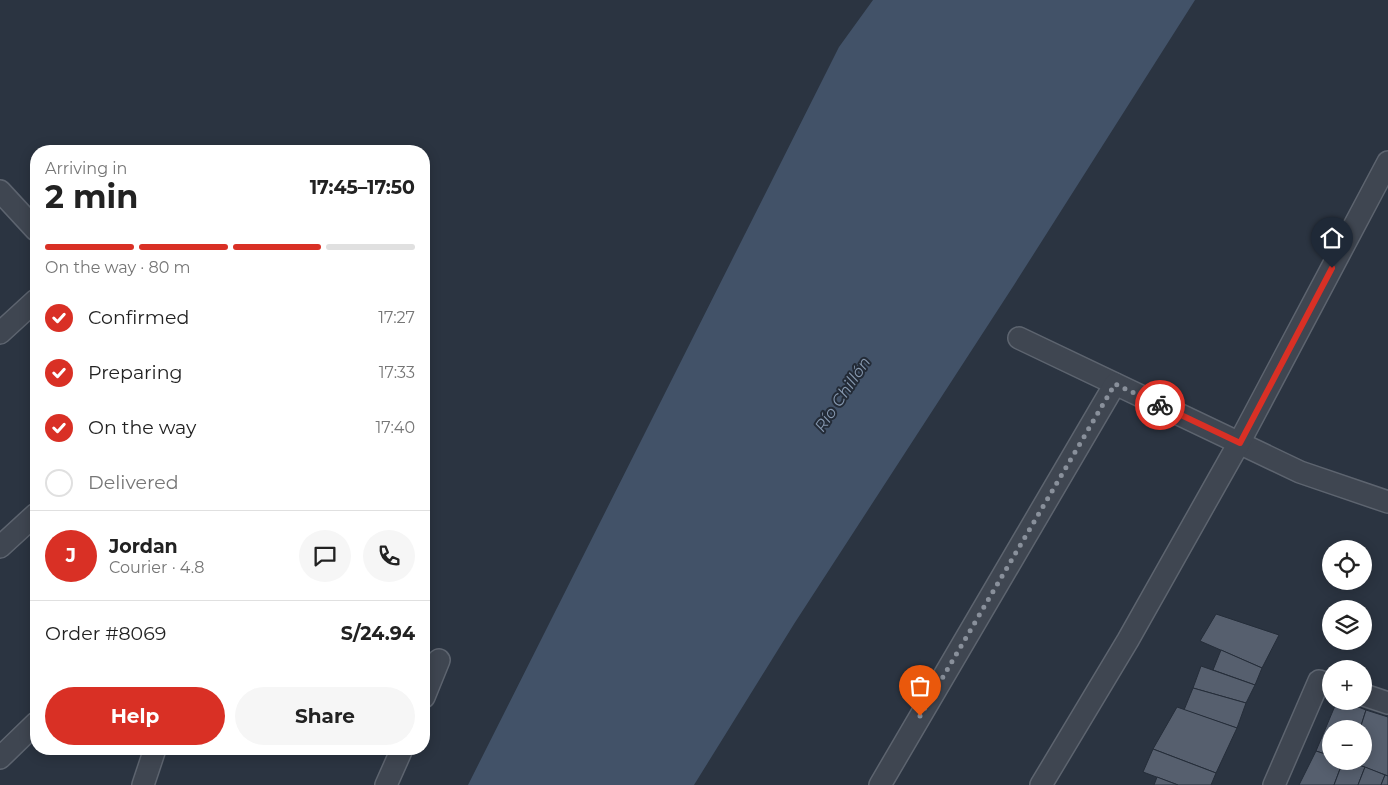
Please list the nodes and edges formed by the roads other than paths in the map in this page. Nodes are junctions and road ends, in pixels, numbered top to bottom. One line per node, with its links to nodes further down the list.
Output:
1 (1388, 162): 8 (street)
2 (0, 191): 3 (street)
3 (30, 224)
4 (30, 306): 5 (street)
5 (0, 333)
6 (1019, 338): 7 (street)
7 (1115, 384): 8 (street); 23 (street)
8 (1240, 443): 9 (street); 24 (street)
9 (1388, 502)
10 (30, 520): 11 (street)
11 (0, 547)
12 (439, 660): 13 (street)
13 (430, 682)
14 (1322, 682): 25 (street)
15 (1372, 697): 16 (street)
16 (1388, 702)
17 (30, 730): 20 (street)
18 (153, 755): 21 (street)
19 (399, 755): 22 (street)
20 (0, 758)
21 (144, 785)
22 (386, 785)
23 (880, 785)
24 (1041, 785)
25 (1274, 785)

